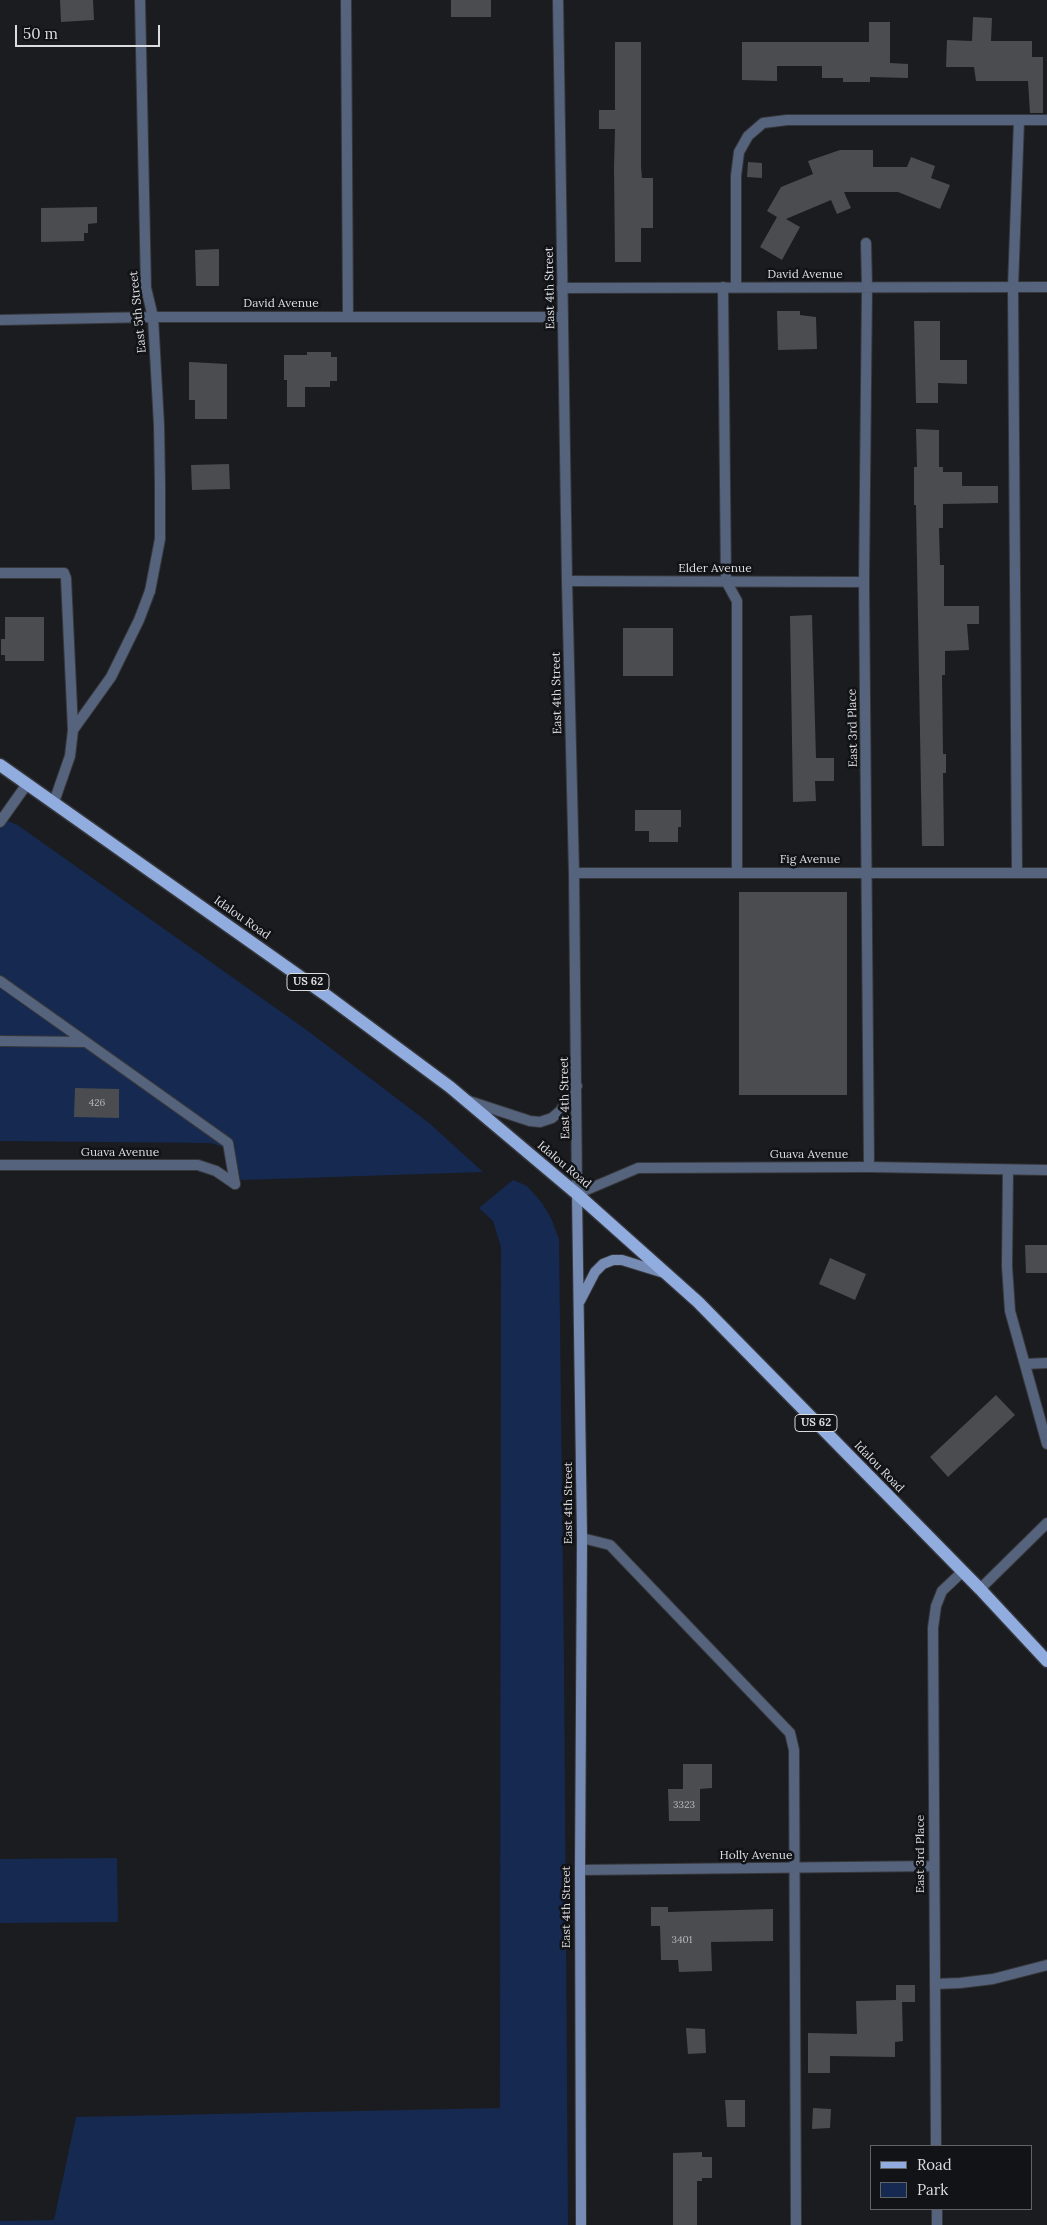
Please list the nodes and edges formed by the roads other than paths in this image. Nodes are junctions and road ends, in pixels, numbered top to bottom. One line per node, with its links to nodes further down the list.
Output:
1 (140, 0): 13 (street, East 5th Street)
2 (346, 0): 14 (street)
3 (558, 0): 11 (street, East 4th Street)
4 (1019, 120): 5 (street); 8 (street); 9 (street)
5 (1047, 120)
6 (866, 243): 12 (street, East 3rd Place)
7 (723, 287): 8 (street, David Avenue); 11 (street, David Avenue); 19 (street)
8 (736, 287): 12 (street, David Avenue)
9 (1013, 287): 10 (street, David Avenue); 12 (street, David Avenue); 29 (street)
10 (1047, 287)
11 (562, 288): 15 (street, East 4th Street)
12 (867, 288): 20 (street, East 3rd Place)
13 (153, 317): 14 (street, David Avenue); 16 (street, David Avenue); 21 (street, East 5th Street)
14 (348, 317): 15 (street, David Avenue)
15 (562, 317): 18 (street, East 4th Street)
16 (0, 320)
17 (0, 573): 21 (street)
18 (567, 581): 19 (street, Elder Avenue); 27 (street, East 4th Street)
19 (726, 582): 20 (street, Elder Avenue); 28 (street)
20 (864, 582): 26 (street, East 3rd Place)
21 (72, 730): 24 (street)
22 (0, 765): 23 (main road, Idalou Road / US 62)
23 (27, 784): 24 (main road, Idalou Road / US 62); 25 (street)
24 (54, 802): 35 (main road, Idalou Road / US 62)
25 (0, 822)
26 (866, 872): 28 (street, Fig Avenue); 29 (street, Fig Avenue); 37 (street, East 3rd Place)
27 (574, 873): 28 (street, Fig Avenue); 34 (street, East 4th Street)
28 (737, 873)
29 (1018, 873): 30 (street, Fig Avenue)
30 (1047, 873)
31 (0, 981): 33 (street)
32 (0, 1041): 33 (street)
33 (86, 1042): 36 (street, Guava Avenue)
34 (577, 1086): 35 (street); 40 (street, East 4th Street)
35 (466, 1100): 40 (main road, Idalou Road / US 62)
36 (0, 1165)
37 (869, 1167): 38 (street, Guava Avenue); 40 (street, Guava Avenue)
38 (1008, 1170): 39 (street, Guava Avenue); 44 (street)
39 (1047, 1170)
40 (577, 1194): 41 (main road, Idalou Road / US 62); 42 (main road, East 4th Street)
41 (666, 1273): 42 (main road); 48 (main road, Idalou Road / US 62)
42 (580, 1302): 47 (main road, East 4th Street)
43 (1047, 1363): 44 (street)
44 (1025, 1364): 45 (street)
45 (1047, 1444)
46 (1047, 1523): 49 (street)
47 (582, 1538): 52 (street); 53 (main road, East 4th Street)
48 (962, 1572): 49 (main road, Idalou Road / US 62); 51 (street, East 3rd Place)
49 (980, 1589): 50 (main road, Idalou Road / US 62)
50 (1047, 1662)
51 (934, 1866): 52 (street, Holly Avenue); 55 (street, East 3rd Place)
52 (794, 1869): 53 (street, Holly Avenue); 59 (street)
53 (580, 1870): 58 (main road, East 4th Street)
54 (1047, 1965): 55 (street)
55 (934, 1984): 56 (street, East 3rd Place)
56 (936, 2145)
57 (937, 2210): 60 (street)
58 (581, 2225)
59 (796, 2225)
60 (937, 2225)

